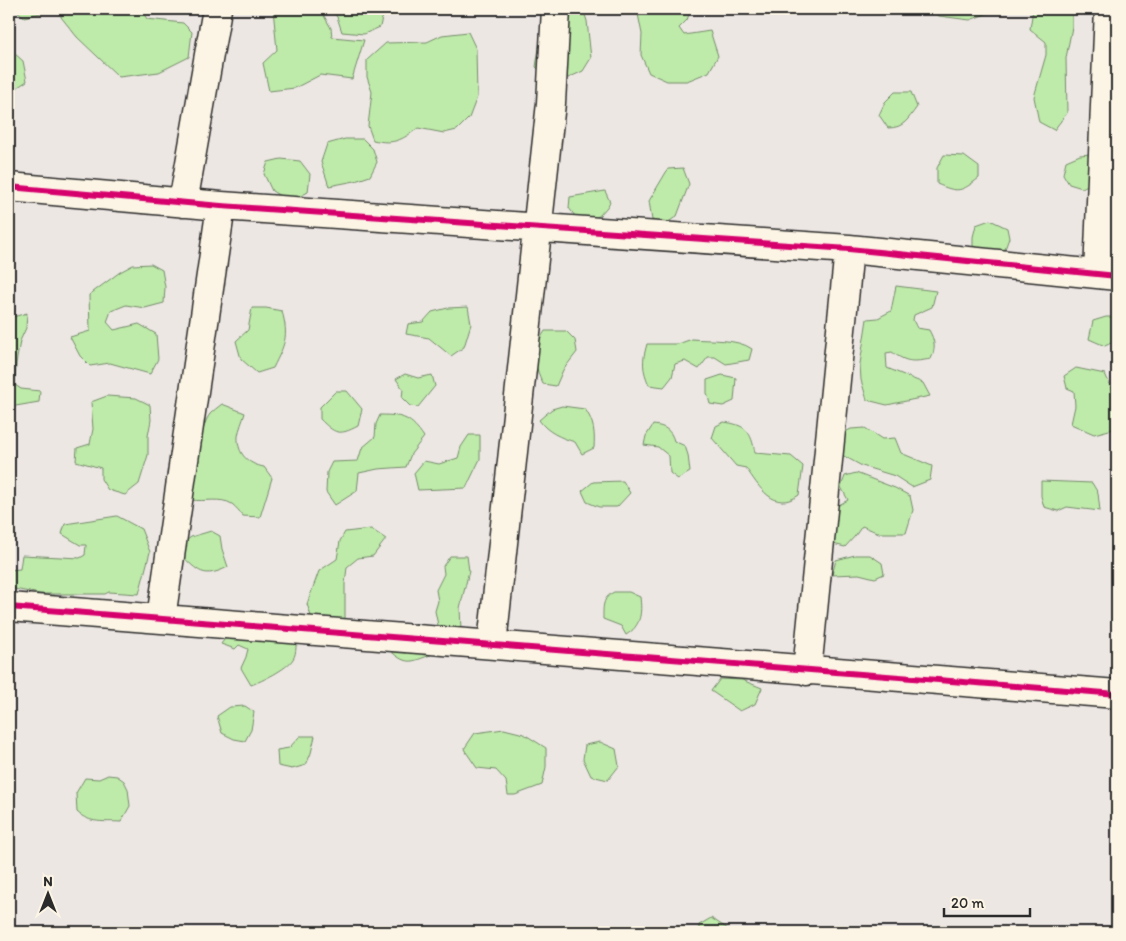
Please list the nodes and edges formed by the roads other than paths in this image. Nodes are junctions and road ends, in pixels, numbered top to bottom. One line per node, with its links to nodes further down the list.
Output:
1 (217, 9): 5 (street)
2 (556, 9): 7 (street)
3 (1109, 9): 9 (street)
4 (9, 187): 5 (street)
5 (183, 203): 6 (street)
6 (221, 206): 7 (street); 11 (street)
7 (537, 228): 8 (street); 12 (street)
8 (849, 249): 9 (street); 13 (street)
9 (1108, 275)
10 (9, 607): 11 (street)
11 (161, 618): 12 (street)
12 (492, 644): 13 (street)
13 (807, 671): 14 (street)
14 (1117, 694)

